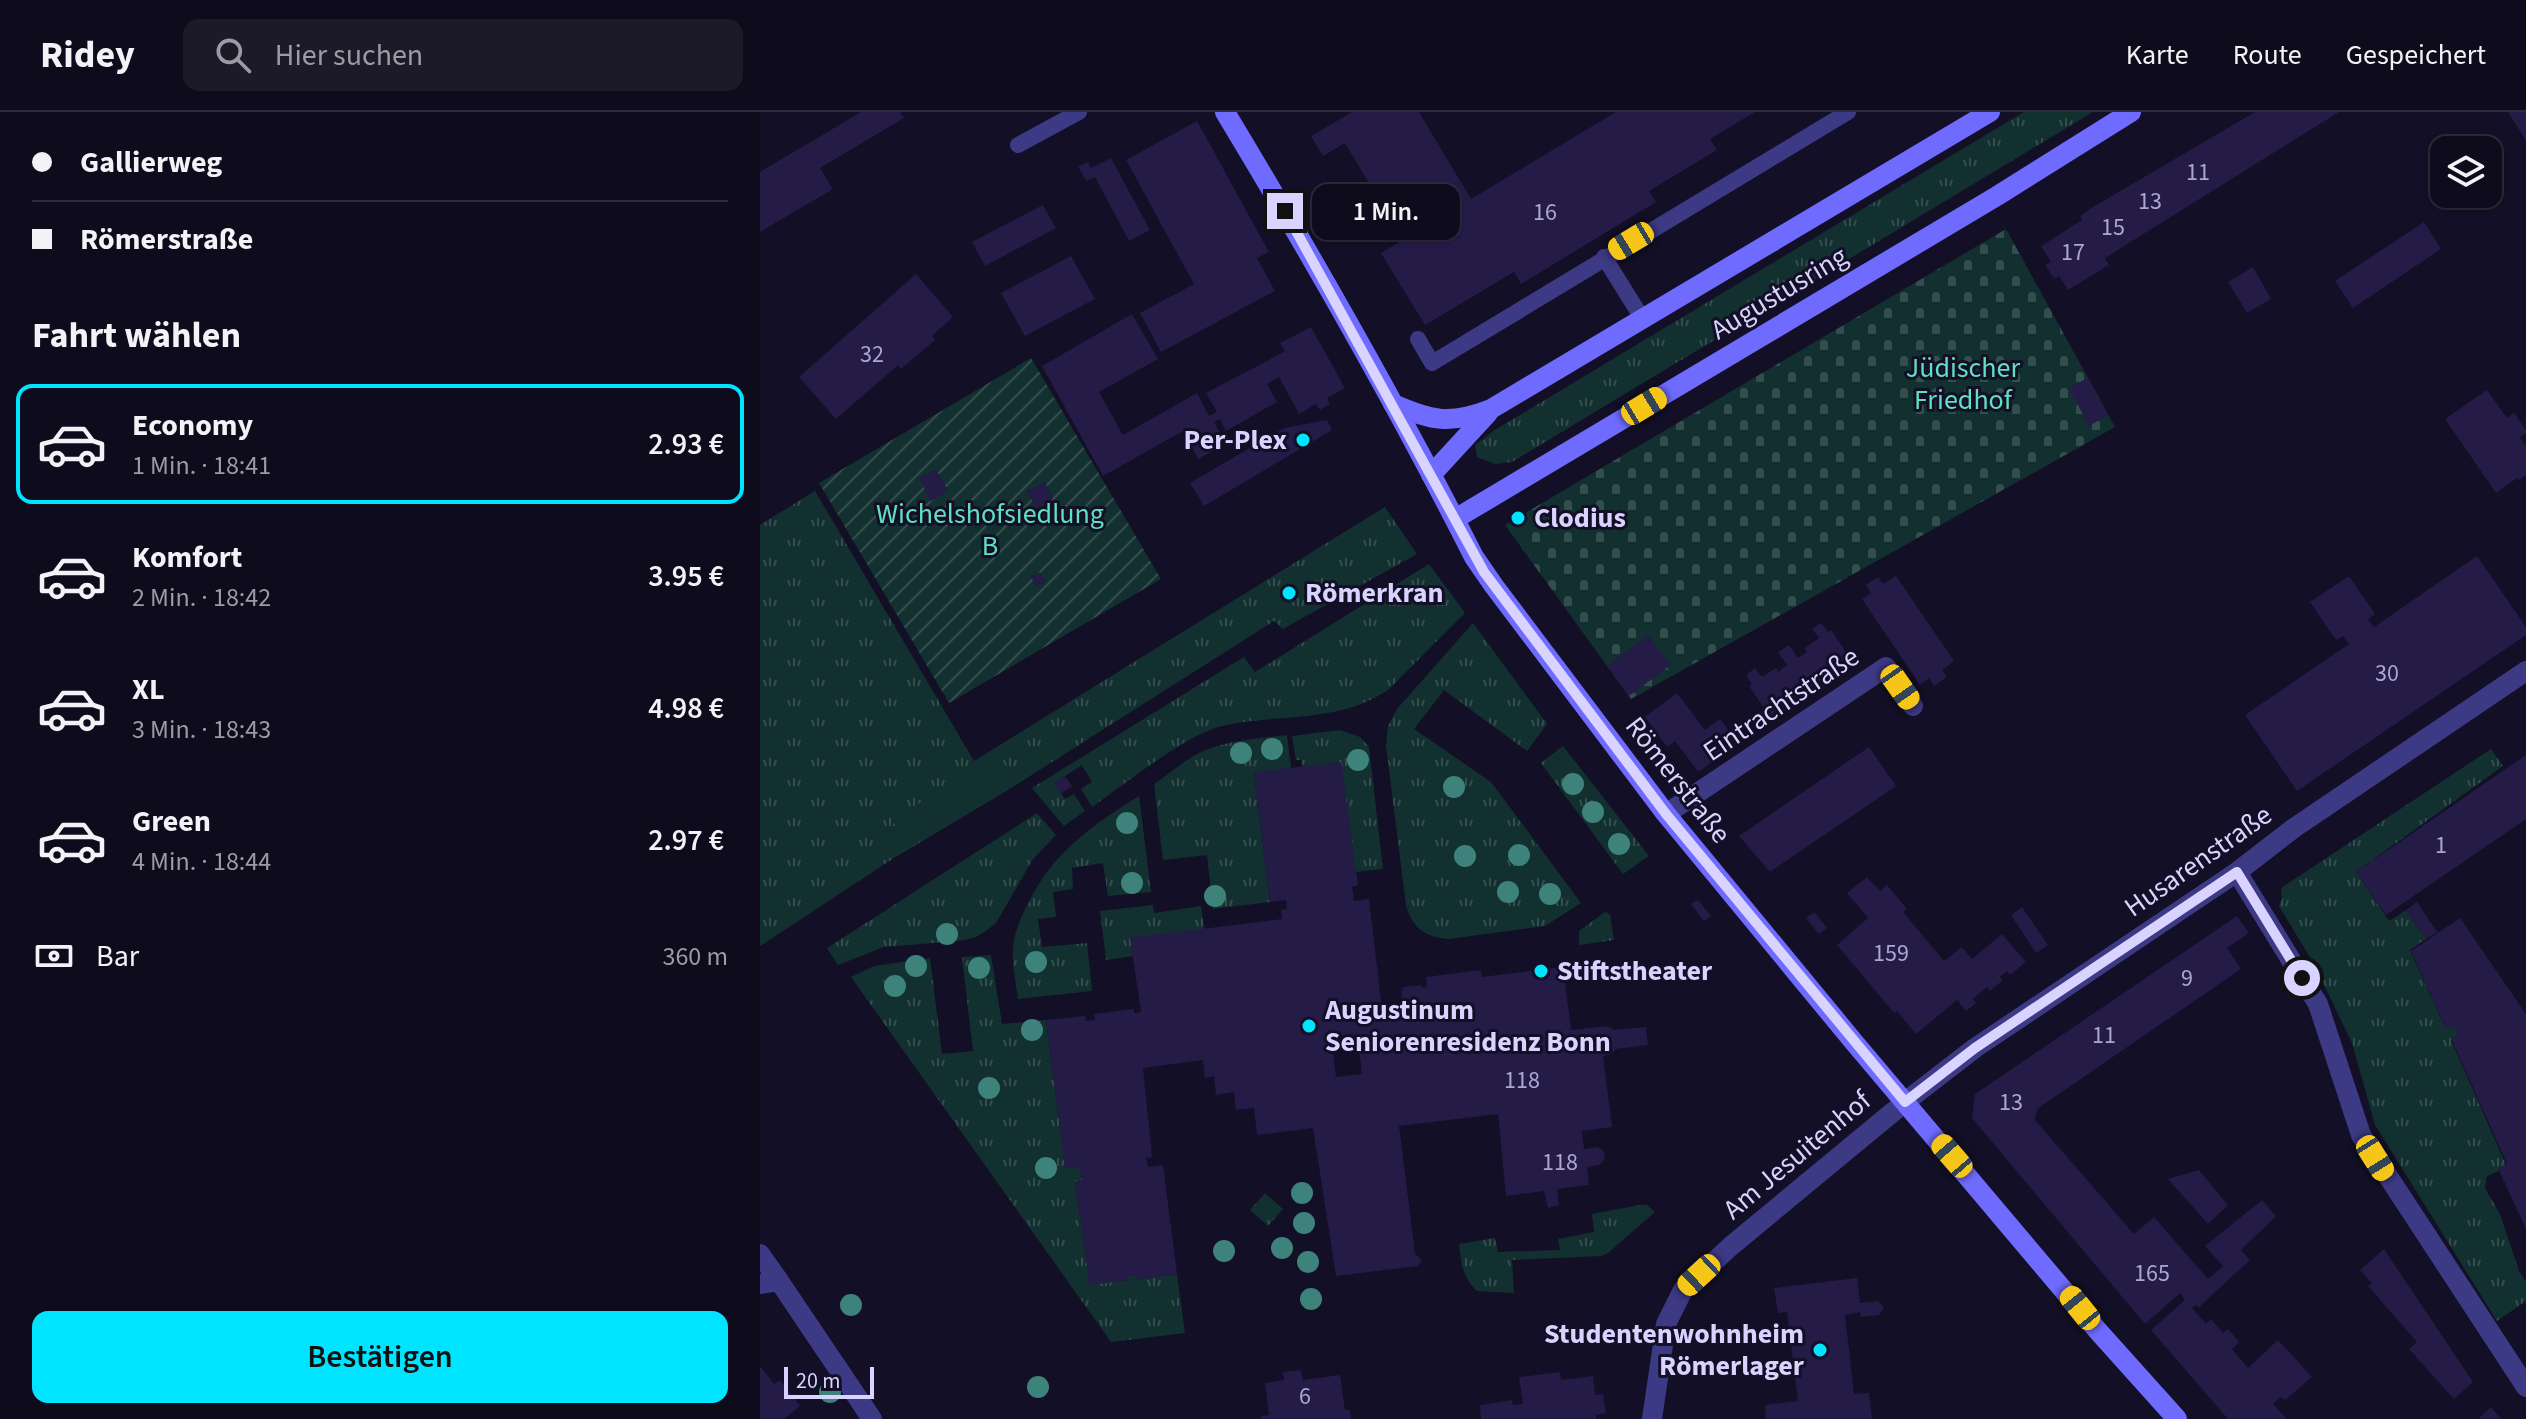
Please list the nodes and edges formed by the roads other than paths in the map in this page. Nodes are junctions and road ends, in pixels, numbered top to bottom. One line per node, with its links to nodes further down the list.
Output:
1 (1079, 112): 6 (lane)
2 (1225, 112): 10 (main road, Römerstraße)
3 (1848, 112): 7 (lane)
4 (1990, 112): 8 (main road, Augustusring)
5 (2131, 112): 13 (main road, Augustusring)
6 (1018, 145)
7 (1604, 257): 8 (lane); 9 (lane)
8 (1642, 318): 11 (main road, Augustusring)
9 (1418, 339)
10 (1393, 404): 11 (main road, Augustusring); 12 (main road, Römerstraße)
11 (1491, 409): 12 (main road, Augustusring)
12 (1431, 475): 13 (main road, Römerstraße)
13 (1455, 519): 16 (main road, Römerstraße)
14 (2526, 671): 17 (street, Husarenstraße)
15 (1913, 706): 16 (street, Eintrachtstraße)
16 (1666, 814): 18 (main road, Römerstraße)
17 (2237, 872): 18 (street, Husarenstraße); 21 (street)
18 (1905, 1102): 23 (street, Am Jesuitenhof); 24 (main road, Römerstraße)
19 (760, 1254): 20 (street)
20 (769, 1282): 22 (street)
21 (2526, 1387)
22 (872, 1419)
23 (1652, 1419)
24 (2177, 1419)

